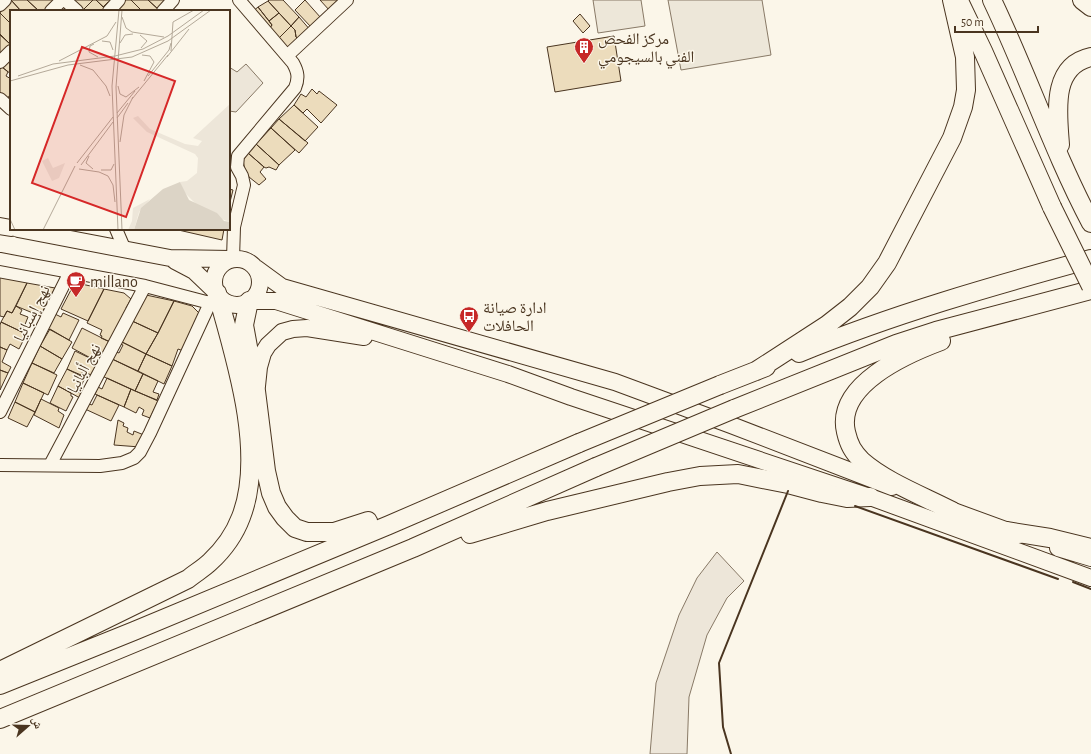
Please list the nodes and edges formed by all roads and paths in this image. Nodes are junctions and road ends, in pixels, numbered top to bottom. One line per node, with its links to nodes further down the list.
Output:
1 (4, 0): 12 (street)
2 (62, 0): 14 (street)
3 (65, 0): 15 (street)
4 (119, 0): 16 (street)
5 (173, 0): 17 (street)
6 (240, 0): 19 (street)
7 (347, 0): 19 (street)
8 (952, 0): 44 (highway)
9 (959, 0): 38 (highway, bridge)
10 (992, 0): 24 (highway)
11 (1082, 0): 13 (highway)
12 (0, 5)
13 (1091, 7)
14 (52, 10)
15 (76, 10)
16 (110, 10)
17 (164, 10)
18 (10, 52): 21 (street)
19 (287, 56): 33 (street)
20 (1091, 57): 24 (highway)
21 (0, 62)
22 (0, 99): 23 (street)
23 (10, 108)
24 (1060, 158): 25 (highway)
25 (1091, 223)
26 (0, 226): 27 (main road)
27 (10, 228)
28 (23, 230): 30 (main road)
29 (116, 230): 30 (street)
30 (125, 250): 31 (main road)
31 (170, 258): 33 (main road); 40 (main road)
32 (0, 259): 36 (street)
33 (232, 259): 35 (main road); 40 (main road)
34 (1091, 259): 44 (highway)
35 (256, 268): 41 (main road); 51 (main road)
36 (70, 272): 37 (street); 46 (street, نهج إسبانيا)
37 (145, 286): 40 (street); 48 (street, نهج ألبانيا)
38 (1091, 286)
39 (1091, 290): 42 (highway)
40 (213, 298): 41 (main road); 48 (street); 57 (highway)
41 (250, 301): 43 (main road); 45 (highway)
42 (1006, 312): 51 (highway); 53 (highway, bridge)
43 (406, 342): 45 (main road); 49 (main road)
44 (756, 371): 50 (highway, bridge)
45 (256, 391): 50 (highway)
46 (0, 412)
47 (0, 465): 48 (street)
48 (50, 465)
49 (870, 497): 53 (highway); 56 (main road)
50 (448, 500): 58 (highway)
51 (952, 511): 52 (main road)
52 (1006, 530): 54 (highway); 55 (main road)
53 (413, 548): 59 (highway)
54 (1091, 548)
55 (1091, 558)
56 (1091, 578)
57 (0, 672)
58 (0, 685)
59 (0, 719)

